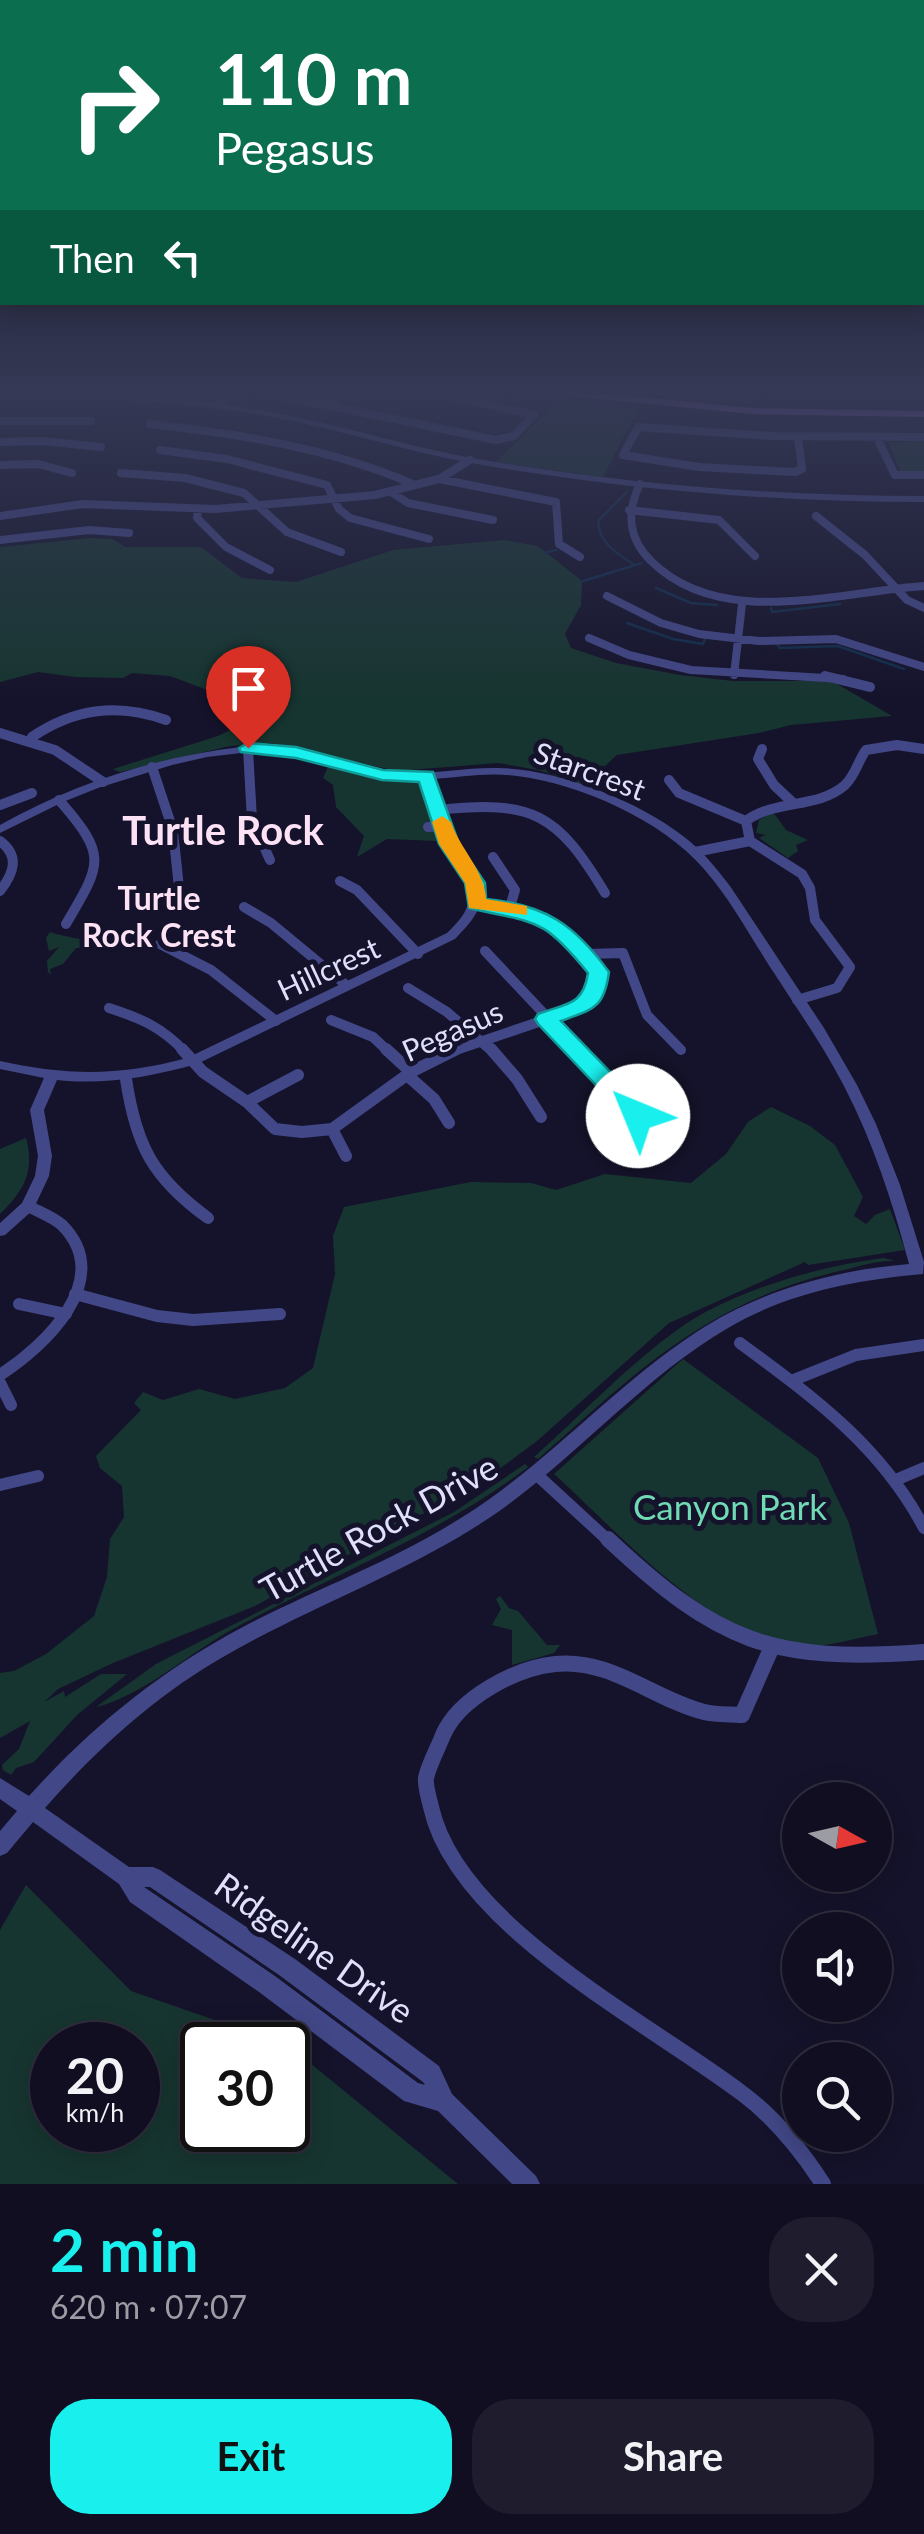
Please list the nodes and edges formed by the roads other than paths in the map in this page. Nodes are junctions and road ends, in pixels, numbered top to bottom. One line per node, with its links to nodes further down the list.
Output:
1 (246, 495): 10 (street)
2 (335, 495): 8 (street)
3 (364, 495): 8 (street)
4 (395, 495): 15 (street)
5 (520, 495): 21 (street)
6 (635, 495): 12 (street)
7 (761, 495): 9 (street)
8 (336, 498): 10 (street); 18 (street)
9 (924, 498)
10 (258, 504): 11 (street); 19 (street)
11 (198, 509): 13 (street); 22 (street)
12 (629, 510): 20 (street); 26 (street)
13 (0, 516)
14 (816, 516): 24 (street)
15 (493, 520)
16 (129, 533): 17 (street)
17 (0, 540)
18 (429, 540)
19 (341, 552)
20 (755, 556)
21 (580, 557)
22 (270, 570)
23 (924, 586): 24 (street)
24 (895, 588): 26 (street); 27 (street)
25 (607, 596): 29 (street)
26 (742, 604): 29 (street)
27 (924, 608)
28 (589, 638): 31 (street)
29 (737, 640): 30 (street); 31 (street)
30 (924, 666)
31 (734, 674): 32 (street)
32 (870, 687)
33 (166, 720): 35 (street)
34 (0, 733): 35 (street)
35 (32, 737): 42 (street)
36 (248, 748): 39 (street, Starcrest); 40 (street, Starcrest); 56 (street)
37 (762, 748): 45 (street)
38 (924, 749): 45 (street)
39 (152, 768): 42 (street, Starcrest); 58 (street)
40 (427, 776): 47 (street); 54 (street, Starcrest)
41 (669, 780): 48 (street)
42 (104, 782): 44 (street, Starcrest)
43 (32, 794): 46 (street)
44 (59, 800): 51 (street, Starcrest); 64 (street)
45 (792, 802): 48 (street)
46 (0, 804)
47 (438, 810): 49 (street); 60 (street)
48 (746, 821): 53 (street)
49 (443, 826): 50 (street); 61 (street)
50 (428, 827)
51 (0, 830)
52 (0, 841): 59 (street)
53 (750, 841): 54 (street); 71 (street)
54 (695, 852): 71 (street, Starcrest)
55 (493, 858): 63 (street)
56 (270, 860)
57 (340, 881): 67 (street)
58 (179, 888)
59 (0, 891)
60 (605, 893)
61 (476, 904): 63 (street); 67 (street, Hillcrest)
62 (244, 907): 69 (street)
63 (510, 907): 68 (street)
64 (66, 924)
65 (160, 944): 75 (street)
66 (485, 952): 73 (street)
67 (418, 954): 69 (street, Hillcrest)
68 (586, 954): 73 (street, Pegasus); 77 (street)
69 (346, 985): 75 (street, Hillcrest)
70 (408, 988): 76 (street)
71 (797, 1000): 93 (street, Starcrest)
72 (109, 1008): 78 (street)
73 (546, 1019): 76 (street, Pegasus); 85 (street)
74 (330, 1020): 80 (street)
75 (276, 1021): 78 (street, Hillcrest)
76 (480, 1040): 80 (street, Pegasus); 86 (street)
77 (681, 1050)
78 (192, 1062): 83 (street, Hillcrest); 84 (street)
79 (0, 1065): 82 (street)
80 (409, 1073): 87 (street); 88 (street, Pegasus)
81 (298, 1075): 84 (street)
82 (51, 1077): 83 (street, Hillcrest); 90 (street)
83 (126, 1079): 91 (street)
84 (247, 1102): 88 (street)
85 (638, 1116)
86 (542, 1118)
87 (449, 1124)
88 (332, 1129): 89 (street)
89 (346, 1156)
90 (28, 1206): 92 (street); 94 (street)
91 (208, 1218)
92 (0, 1231)
93 (921, 1268): 105 (street, Turtle Rock Drive)
94 (75, 1294): 96 (street); 97 (street)
95 (19, 1304): 96 (street)
96 (66, 1314): 100 (street)
97 (280, 1314)
98 (740, 1343): 101 (street)
99 (924, 1344): 101 (street)
100 (0, 1374)
101 (791, 1381): 107 (street)
102 (0, 1383): 103 (street)
103 (11, 1405)
104 (924, 1468): 107 (street)
105 (536, 1474): 110 (street); 113 (street, Turtle Rock Drive)
106 (38, 1476): 108 (street)
107 (898, 1479): 109 (street)
108 (0, 1485)
109 (924, 1528)
110 (771, 1649): 111 (street); 117 (street)
111 (924, 1652)
112 (0, 1787): 113 (street, Ridgeline Drive)
113 (31, 1808): 114 (street, Turtle Rock Drive); 115 (street, Ridgeline Drive)
114 (0, 1846)
115 (126, 1877): 116 (street, Ridgeline Drive)
116 (528, 2184)
117 (823, 2184)

